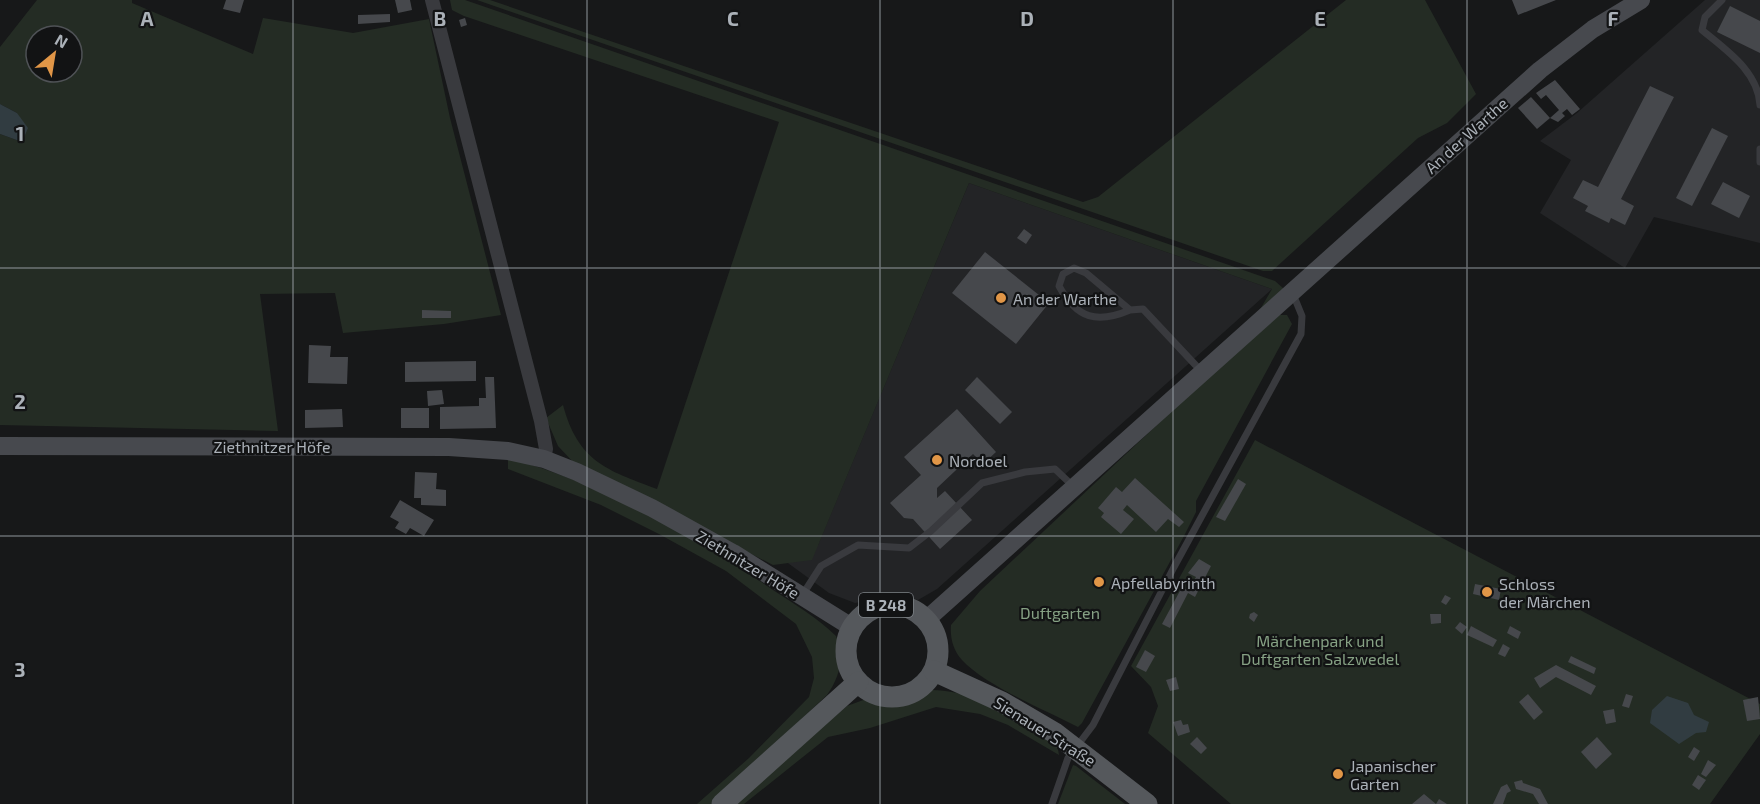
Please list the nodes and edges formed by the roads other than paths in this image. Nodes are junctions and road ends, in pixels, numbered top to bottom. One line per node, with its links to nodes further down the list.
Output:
1 (432, 0): 11 (street)
2 (1641, 0): 7 (main road, An der Warthe)
3 (1722, 0): 4 (lane)
4 (1760, 105)
5 (1760, 149): 6 (lane)
6 (1760, 162)
7 (1292, 292): 9 (main road, An der Warthe); 18 (lane)
8 (1130, 310): 8 (lane); 9 (lane)
9 (1203, 373): 12 (main road, An der Warthe)
10 (0, 446): 11 (main road, Ziethnitzer Höfe)
11 (544, 459): 13 (main road, Ziethnitzer Höfe)
12 (1074, 487): 13 (lane); 14 (main road, An der Warthe)
13 (802, 596): 15 (main road, Ziethnitzer Höfe)
14 (926, 620): 15 (main road, B 248); 16 (main road, B 248)
15 (852, 627): 17 (main road, B 248)
16 (934, 671): 17 (main road); 18 (main road, Sienauer Straße)
17 (858, 682): 19 (main road)
18 (1075, 747): 20 (lane); 21 (main road, Sienauer Straße)
19 (722, 804)
20 (1052, 804)
21 (1147, 804)

